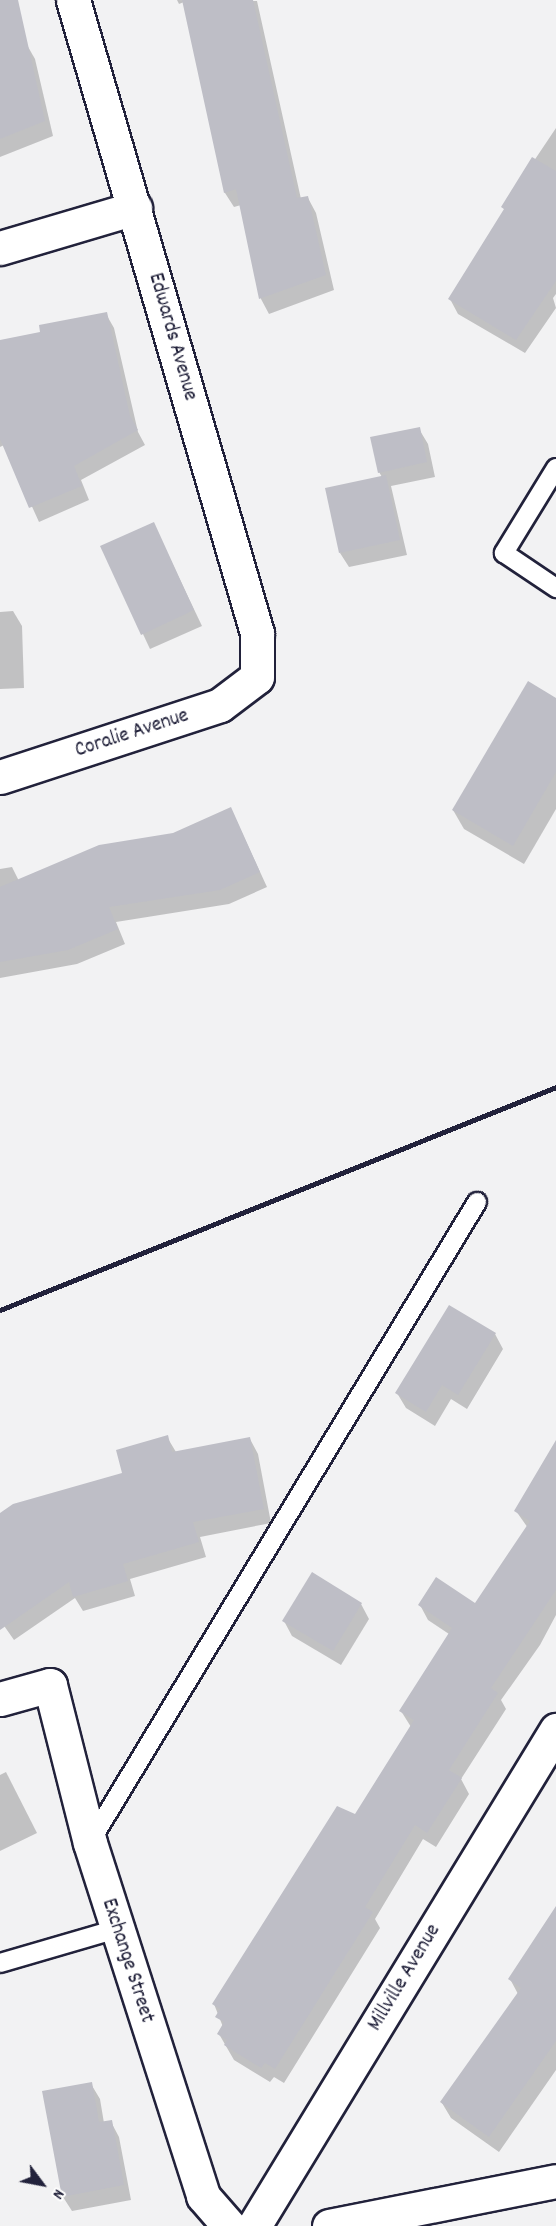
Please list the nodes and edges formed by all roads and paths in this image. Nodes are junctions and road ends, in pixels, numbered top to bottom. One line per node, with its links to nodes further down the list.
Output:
1 (73, 0): 2 (street, Edwards Avenue)
2 (135, 208): 3 (street); 6 (street, Edwards Avenue)
3 (0, 248)
4 (556, 468): 5 (lane)
5 (556, 588)
6 (257, 677): 7 (street, Coralie Avenue)
7 (0, 777)
8 (477, 1202): 11 (lane)
9 (0, 1699): 11 (street, Exchange Street)
10 (556, 1731): 16 (street, Millville Avenue)
11 (90, 1843): 12 (street, Exchange Street)
12 (117, 1929): 13 (lane); 15 (street, Exchange Street)
13 (0, 1963)
14 (556, 2181): 17 (street)
15 (229, 2226)
16 (254, 2226)
17 (329, 2226)

